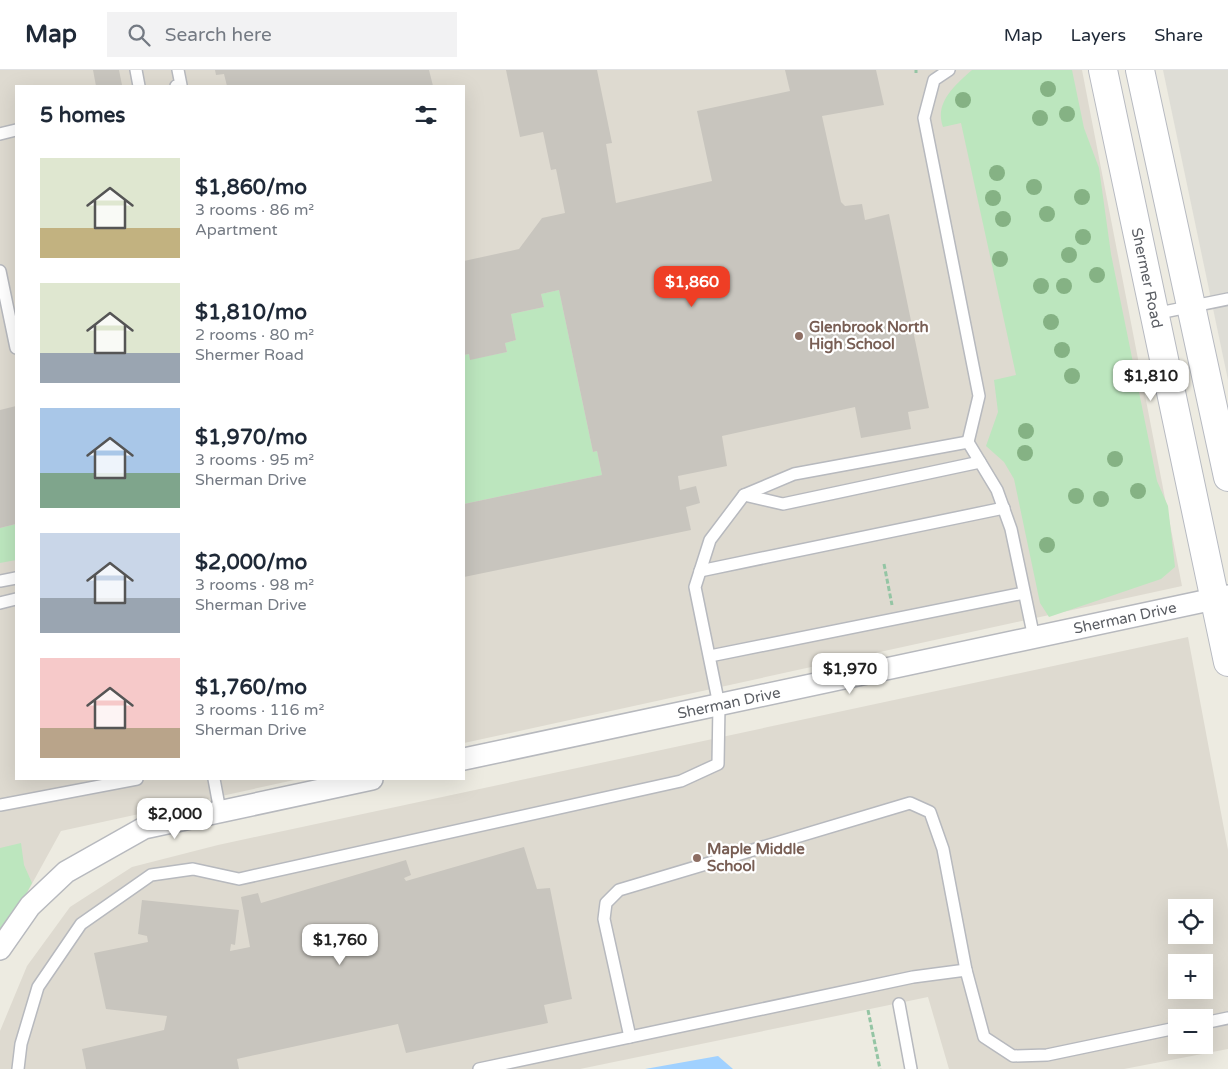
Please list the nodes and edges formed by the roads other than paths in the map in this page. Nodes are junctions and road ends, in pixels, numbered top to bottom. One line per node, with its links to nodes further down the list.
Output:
1 (136, 70): 6 (lane)
2 (178, 70): 7 (lane)
3 (949, 70): 15 (lane)
4 (1103, 70): 13 (main road, Shermer Road)
5 (1140, 70): 12 (main road)
6 (139, 85)
7 (181, 85)
8 (15, 130): 9 (lane)
9 (0, 134)
10 (0, 271): 14 (lane)
11 (1228, 299): 12 (lane)
12 (1192, 307): 13 (lane); 17 (main road)
13 (1154, 314): 24 (main road, Shermer Road)
14 (15, 343)
15 (968, 442): 16 (lane); 18 (lane)
16 (980, 462): 18 (lane); 19 (lane)
17 (1228, 477)
18 (744, 495): 20 (lane)
19 (1004, 508): 20 (lane); 23 (lane)
20 (700, 571): 28 (lane)
21 (15, 578): 22 (lane)
22 (0, 581)
23 (1024, 593): 27 (lane); 28 (lane)
24 (1221, 598): 27 (street, Sherman Drive); 29 (main road, Shermer Road)
25 (15, 599): 26 (lane)
26 (0, 602)
27 (1034, 638): 30 (street, Sherman Drive)
28 (710, 656): 30 (lane)
29 (1228, 662)
30 (719, 705): 31 (street, Sherman Drive); 44 (lane)
31 (465, 759)
32 (131, 780): 35 (lane)
33 (214, 780): 36 (lane)
34 (367, 780): 36 (street)
35 (0, 805)
36 (220, 811): 37 (street)
37 (0, 949)
38 (966, 970): 42 (lane); 43 (lane); 43 (lane)
39 (899, 1004): 46 (lane)
40 (1228, 1018): 41 (lane)
41 (1213, 1021)
42 (1168, 1030)
43 (630, 1037): 45 (lane)
44 (18, 1069)
45 (479, 1069)
46 (911, 1069)

